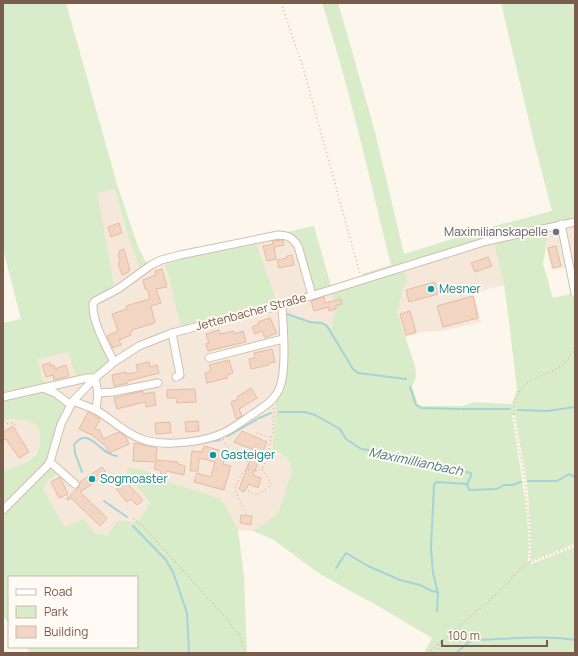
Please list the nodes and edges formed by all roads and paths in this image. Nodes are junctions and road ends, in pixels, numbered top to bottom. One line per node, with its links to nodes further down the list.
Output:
1 (281, 3): 4 (path)
2 (575, 222): 3 (street, Jettenbacher Straße)
3 (561, 224): 4 (street, Jettenbacher Straße); 5 (street)
4 (363, 280): 6 (street, Jettenbacher Straße)
5 (575, 293)
6 (312, 295): 7 (street, Jettenbacher Straße); 12 (street)
7 (282, 305): 8 (street, Jettenbacher Straße); 9 (street)
8 (172, 333): 12 (street, Jettenbacher Straße); 13 (street)
9 (283, 339): 11 (street); 19 (street)
10 (575, 346): 36 (path)
11 (209, 358)
12 (114, 362): 14 (street, Jettenbacher Straße)
13 (176, 377)
14 (95, 378): 16 (street); 17 (street); 20 (street, Jettenbacher Straße)
15 (158, 383): 17 (street)
16 (43, 388): 18 (street); 20 (street)
17 (98, 393): 21 (street)
18 (3, 397)
19 (272, 400): 25 (street); 26 (path)
20 (72, 403): 21 (street); 27 (street, Jettenbacher Straße)
21 (96, 410): 25 (street)
22 (3, 424): 23 (path)
23 (15, 425)
24 (257, 433): 26 (path)
25 (222, 434): 28 (path)
26 (271, 438): 29 (path)
27 (50, 462): 30 (street); 32 (street, Jettenbacher Straße)
28 (249, 469): 29 (path); 33 (path)
29 (262, 469): 31 (path)
30 (75, 484)
31 (248, 491)
32 (3, 510)
33 (246, 514)
34 (133, 519): 38 (path)
35 (575, 546): 36 (path)
36 (530, 562): 37 (path)
37 (439, 644): 39 (path); 40 (path)
38 (245, 653)
39 (428, 653)
40 (436, 653)

